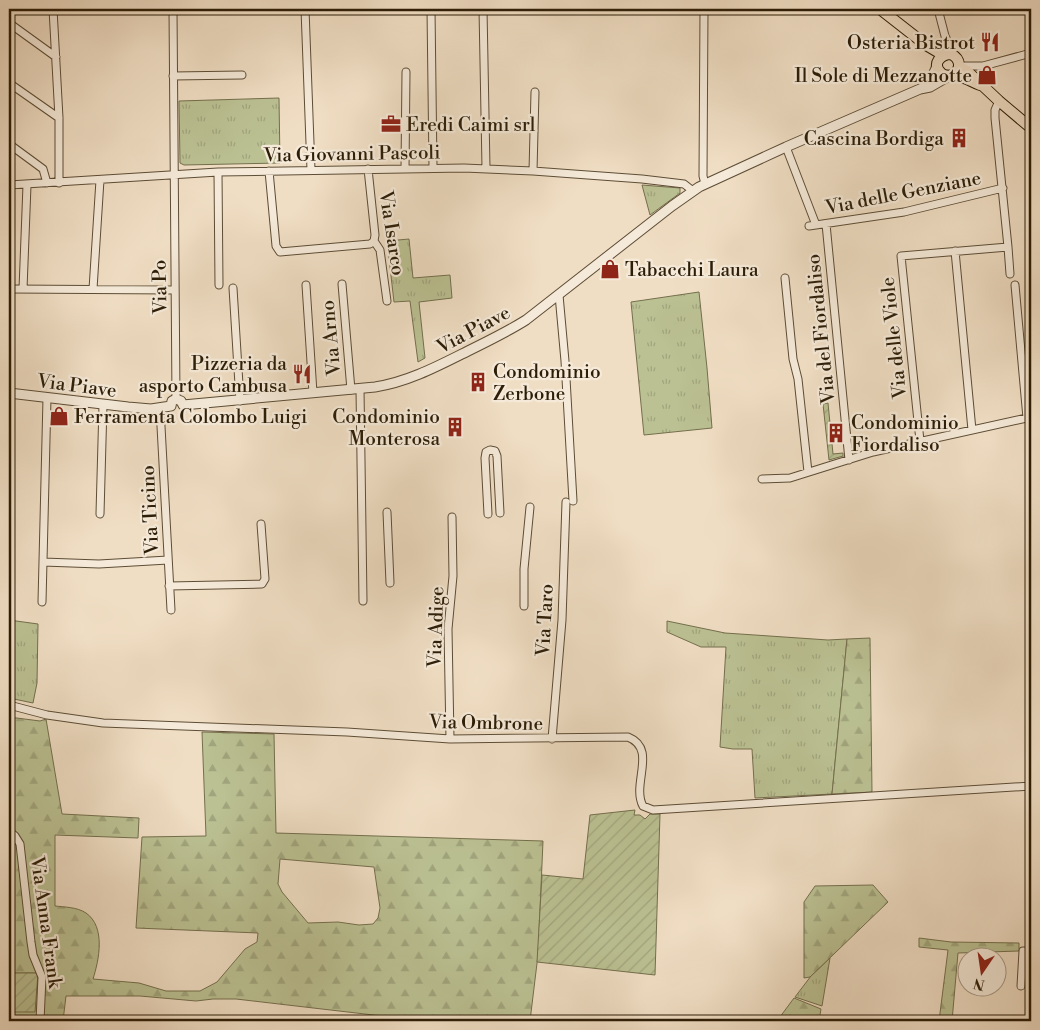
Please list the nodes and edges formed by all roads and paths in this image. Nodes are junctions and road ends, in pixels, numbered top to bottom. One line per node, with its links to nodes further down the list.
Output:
1 (53, 9): 11 (street)
2 (173, 9): 17 (street, Via Po)
3 (305, 9): 32 (street)
4 (432, 9): 29 (street)
5 (483, 9): 30 (street)
6 (704, 9): 40 (street)
7 (880, 9): 12 (main road)
8 (938, 9): 12 (street)
9 (9, 23): 11 (street)
10 (1031, 53): 13 (street)
11 (56, 57): 24 (street)
12 (943, 59): 14 (main road); 18 (main road); 21 (street)
13 (983, 66): 14 (street); 20 (street)
14 (959, 67): 18 (main road); 20 (main road)
15 (406, 72): 28 (street)
16 (242, 75): 17 (street)
17 (173, 76): 36 (street, Via Po)
18 (951, 76): 20 (main road); 21 (street, Via Piave)
19 (9, 83): 24 (street)
20 (980, 85): 23 (main road)
21 (920, 89): 27 (street, Via Piave)
22 (535, 92): 34 (street)
23 (999, 101): 25 (main road); 43 (street)
24 (58, 118): 38 (street)
25 (1031, 128)
26 (9, 144): 39 (street)
27 (786, 147): 40 (street, Via Piave); 46 (street, Via del Fiordaliso)
28 (405, 168): 29 (street, Via Giovanni Pascoli); 31 (street, Via Giovanni Pascoli)
29 (433, 168): 30 (street, Via Giovanni Pascoli)
30 (486, 168): 34 (street, Via Giovanni Pascoli)
31 (368, 169): 32 (street, Via Giovanni Pascoli); 47 (street, Via Isarco)
32 (311, 170): 33 (street, Via Giovanni Pascoli)
33 (269, 171): 35 (street, Via Giovanni Pascoli); 47 (street)
34 (533, 171): 44 (street, Via Giovanni Pascoli)
35 (218, 172): 36 (street, Via Giovanni Pascoli); 53 (street)
36 (174, 174): 37 (street, Via Giovanni Pascoli); 60 (street, Via Po)
37 (100, 180): 38 (street, Via Giovanni Pascoli); 59 (street)
38 (60, 183): 39 (street, Via Giovanni Pascoli)
39 (47, 184): 41 (street, Via Giovanni Pascoli)
40 (704, 184): 44 (street, Via Piave)
41 (27, 185): 42 (street, Via Giovanni Pascoli); 58 (street)
42 (9, 186)
43 (1003, 188): 45 (street, Via delle Genziane); 48 (street)
44 (693, 191): 61 (street, Via Piave)
45 (826, 224): 46 (street, Via delle Genziane); 74 (street, Via del Fiordaliso)
46 (813, 226)
47 (374, 241): 62 (street, Via Isarco)
48 (1008, 247): 49 (street); 50 (street)
49 (955, 251): 72 (street); 73 (street, Via delle Viole)
50 (1010, 274)
51 (785, 278): 75 (street)
52 (342, 284): 63 (street, Via Arno)
53 (219, 285)
54 (306, 285): 65 (street)
55 (1015, 285): 71 (street)
56 (233, 288): 67 (street)
57 (9, 289): 58 (street)
58 (23, 289): 59 (street)
59 (93, 289): 60 (street)
60 (175, 290): 69 (street, Via Po)
61 (558, 295): 63 (street, Via Piave); 94 (street, Via Taro)
62 (387, 301)
63 (355, 389): 65 (street, Via Piave); 88 (street, Via Arno)
64 (9, 393): 66 (street, Via Piave)
65 (313, 393): 67 (street, Via Piave)
66 (47, 398): 68 (street, Via Piave); 85 (street)
67 (240, 401): 69 (street, Via Piave)
68 (103, 404): 70 (street, Via Piave); 80 (street)
69 (177, 404): 70 (street, Via Piave)
70 (160, 408): 84 (street, Via Ticino)
71 (1029, 418): 72 (street)
72 (972, 430): 73 (street)
73 (920, 441): 74 (street)
74 (850, 460): 75 (street)
75 (808, 472): 76 (street)
76 (762, 479)
77 (530, 508): 90 (street)
78 (388, 512): 86 (street)
79 (500, 513): 81 (street)
80 (100, 514)
81 (488, 514)
82 (452, 517): 93 (street, Via Adige)
83 (261, 524): 87 (street)
84 (168, 560): 85 (street); 87 (street, Via Ticino)
85 (43, 562): 89 (street)
86 (390, 583)
87 (170, 586): 91 (street, Via Ticino)
88 (362, 601)
89 (42, 602)
90 (524, 606)
91 (171, 610)
92 (9, 705): 93 (street, Via Ombrone)
93 (450, 738): 94 (street, Via Ombrone)
94 (552, 739): 95 (street, Via Ombrone)
95 (1031, 786)
96 (9, 831): 99 (street, Via Anna Frank)
97 (1031, 951): 98 (street)
98 (1021, 986)
99 (40, 1021)

